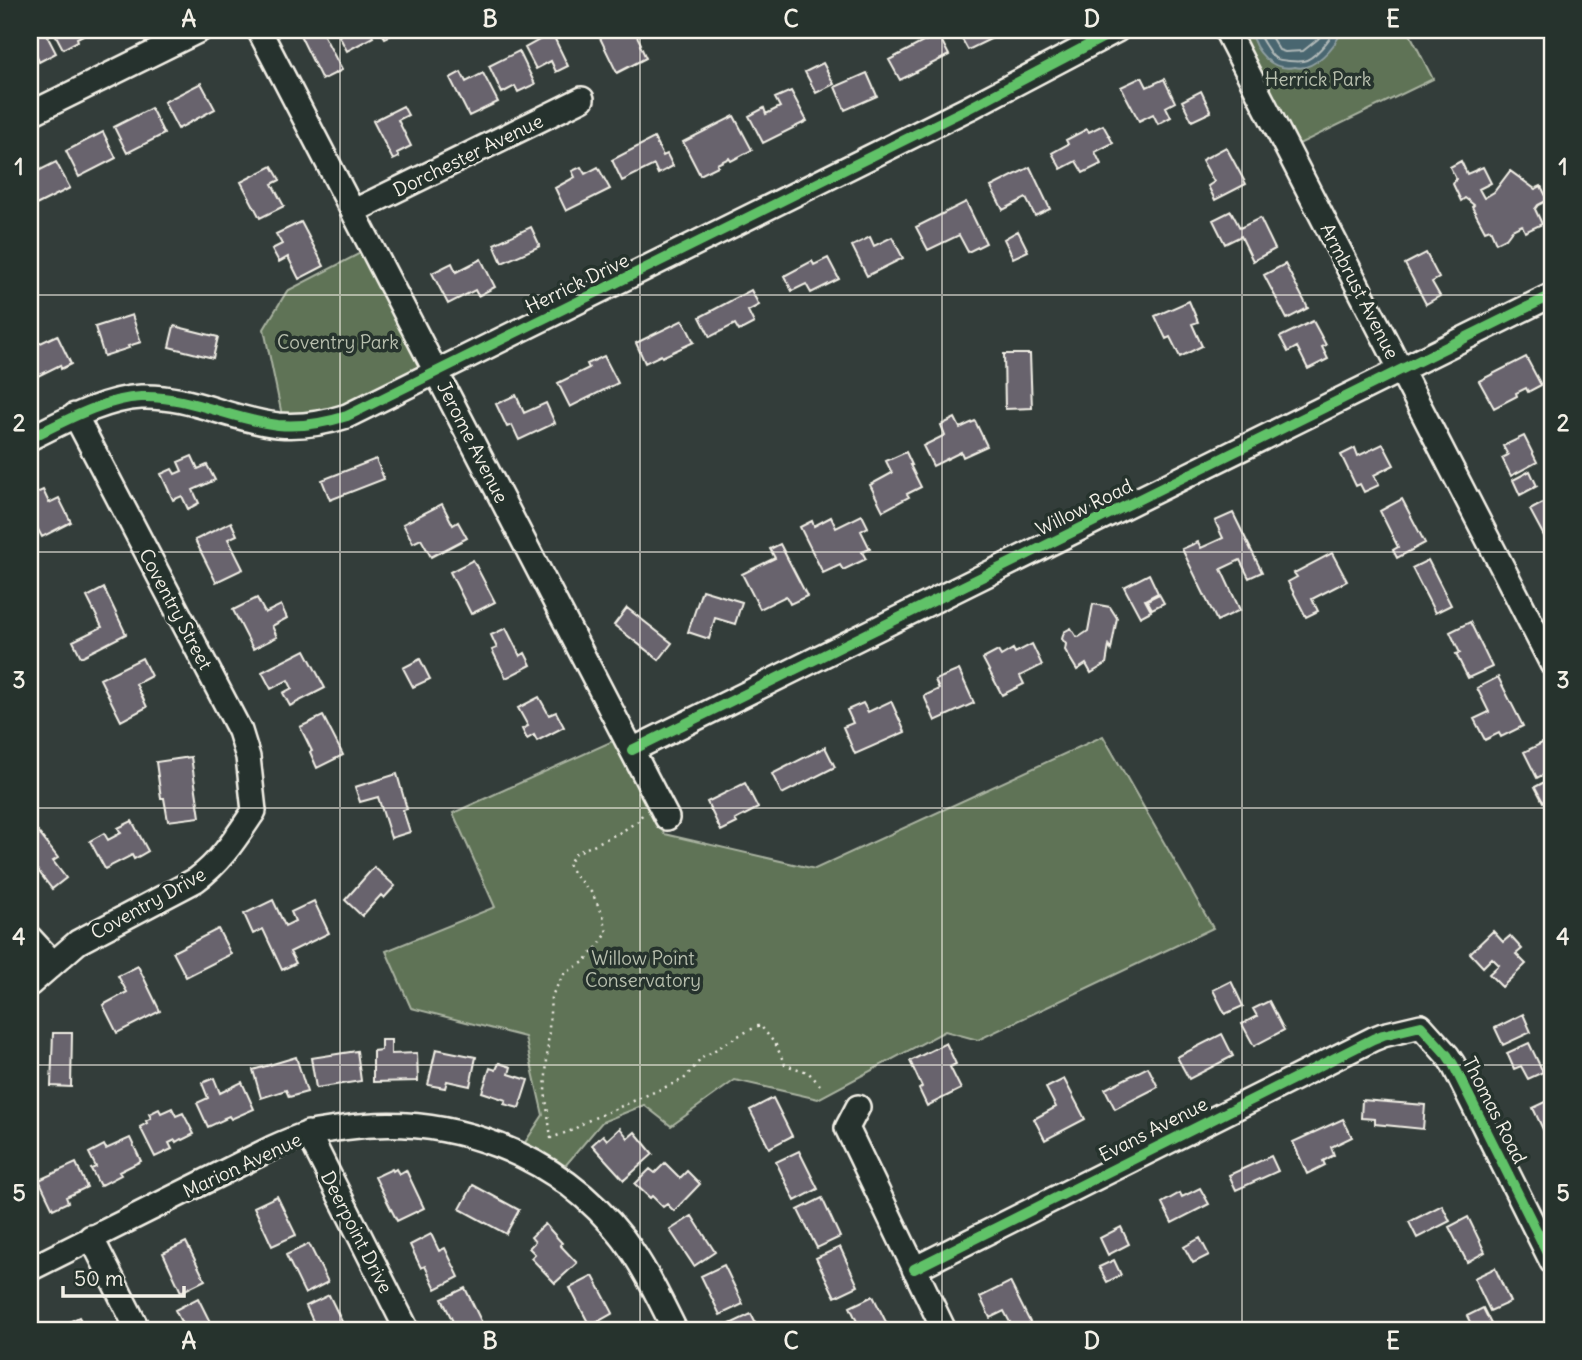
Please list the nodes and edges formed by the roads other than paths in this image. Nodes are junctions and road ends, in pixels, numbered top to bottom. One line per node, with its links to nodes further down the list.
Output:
1 (200, 30): 6 (street)
2 (259, 30): 7 (street, Jerome Avenue)
3 (1117, 30): 10 (street, Herrick Drive)
4 (1226, 30): 9 (street, Armbrust Avenue)
5 (582, 99): 7 (street, Dorchester Avenue)
6 (30, 114)
7 (354, 211): 10 (street, Jerome Avenue)
8 (1552, 295): 9 (street, Willow Road)
9 (1401, 370): 13 (street, Armbrust Avenue); 14 (street, Willow Road)
10 (437, 373): 11 (street, Herrick Drive); 14 (street, Jerome Avenue)
11 (75, 415): 12 (street, Herrick Drive); 15 (street, Coventry Street)
12 (30, 438)
13 (1552, 664)
14 (632, 750): 16 (street, Jerome Avenue)
15 (254, 811): 18 (street, Coventry Drive)
16 (667, 818)
17 (30, 938): 18 (street)
18 (52, 963): 19 (street, Coventry Drive)
19 (30, 984)
20 (1412, 1028): 24 (street, Thomas Road); 26 (street, Evans Avenue)
21 (858, 1107): 26 (street)
22 (308, 1133): 23 (street, Marion Avenue); 28 (street, Deerpoint Drive); 29 (street, Marion Avenue)
23 (91, 1237): 25 (street, Marion Avenue); 27 (street)
24 (1552, 1262)
25 (30, 1269)
26 (914, 1269): 30 (street)
27 (138, 1330)
28 (407, 1330)
29 (675, 1330)
30 (944, 1330)

